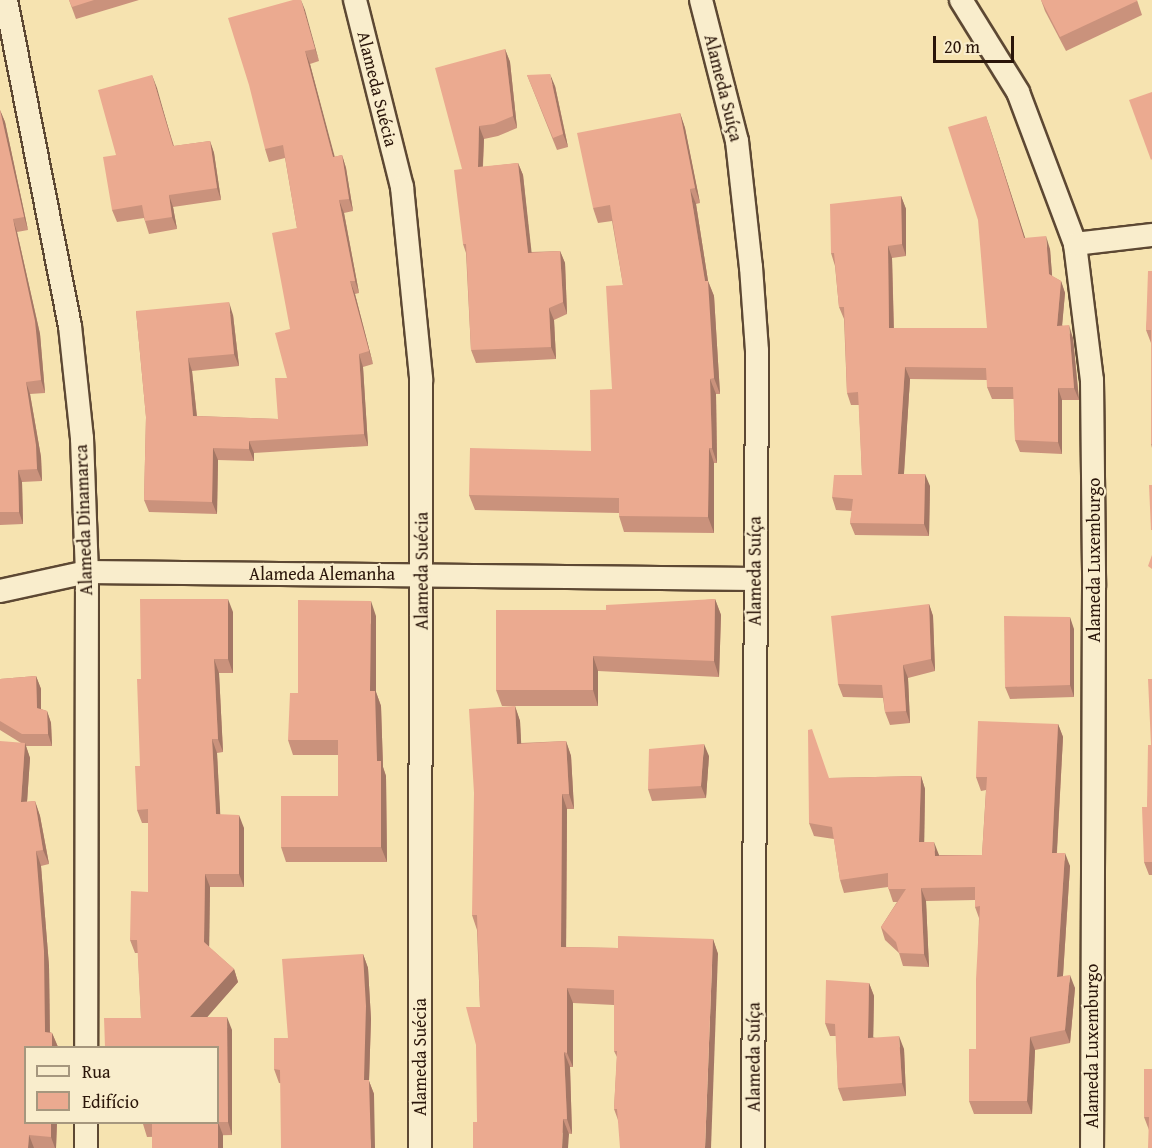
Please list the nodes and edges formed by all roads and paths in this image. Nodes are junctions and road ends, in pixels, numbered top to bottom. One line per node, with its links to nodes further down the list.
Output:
1 (6, 0): 7 (street, Alameda Dinamarca)
2 (355, 0): 8 (street, Alameda Suécia)
3 (701, 0): 9 (street, Alameda Suíça)
4 (961, 0): 6 (street, Alameda Luxemburgo)
5 (1152, 235): 6 (street)
6 (1075, 244): 16 (street, Alameda Luxemburgo)
7 (87, 572): 8 (street, Alameda Alemanha); 10 (street, Alameda Alemanha); 11 (street, Alameda Dinamarca)
8 (422, 574): 9 (street, Alameda Alemanha); 14 (street, Alameda Suécia)
9 (755, 579): 15 (street, Alameda Suíça)
10 (0, 591)
11 (86, 1046)
12 (86, 1124): 13 (street)
13 (86, 1148)
14 (420, 1148)
15 (753, 1148)
16 (1092, 1148)

